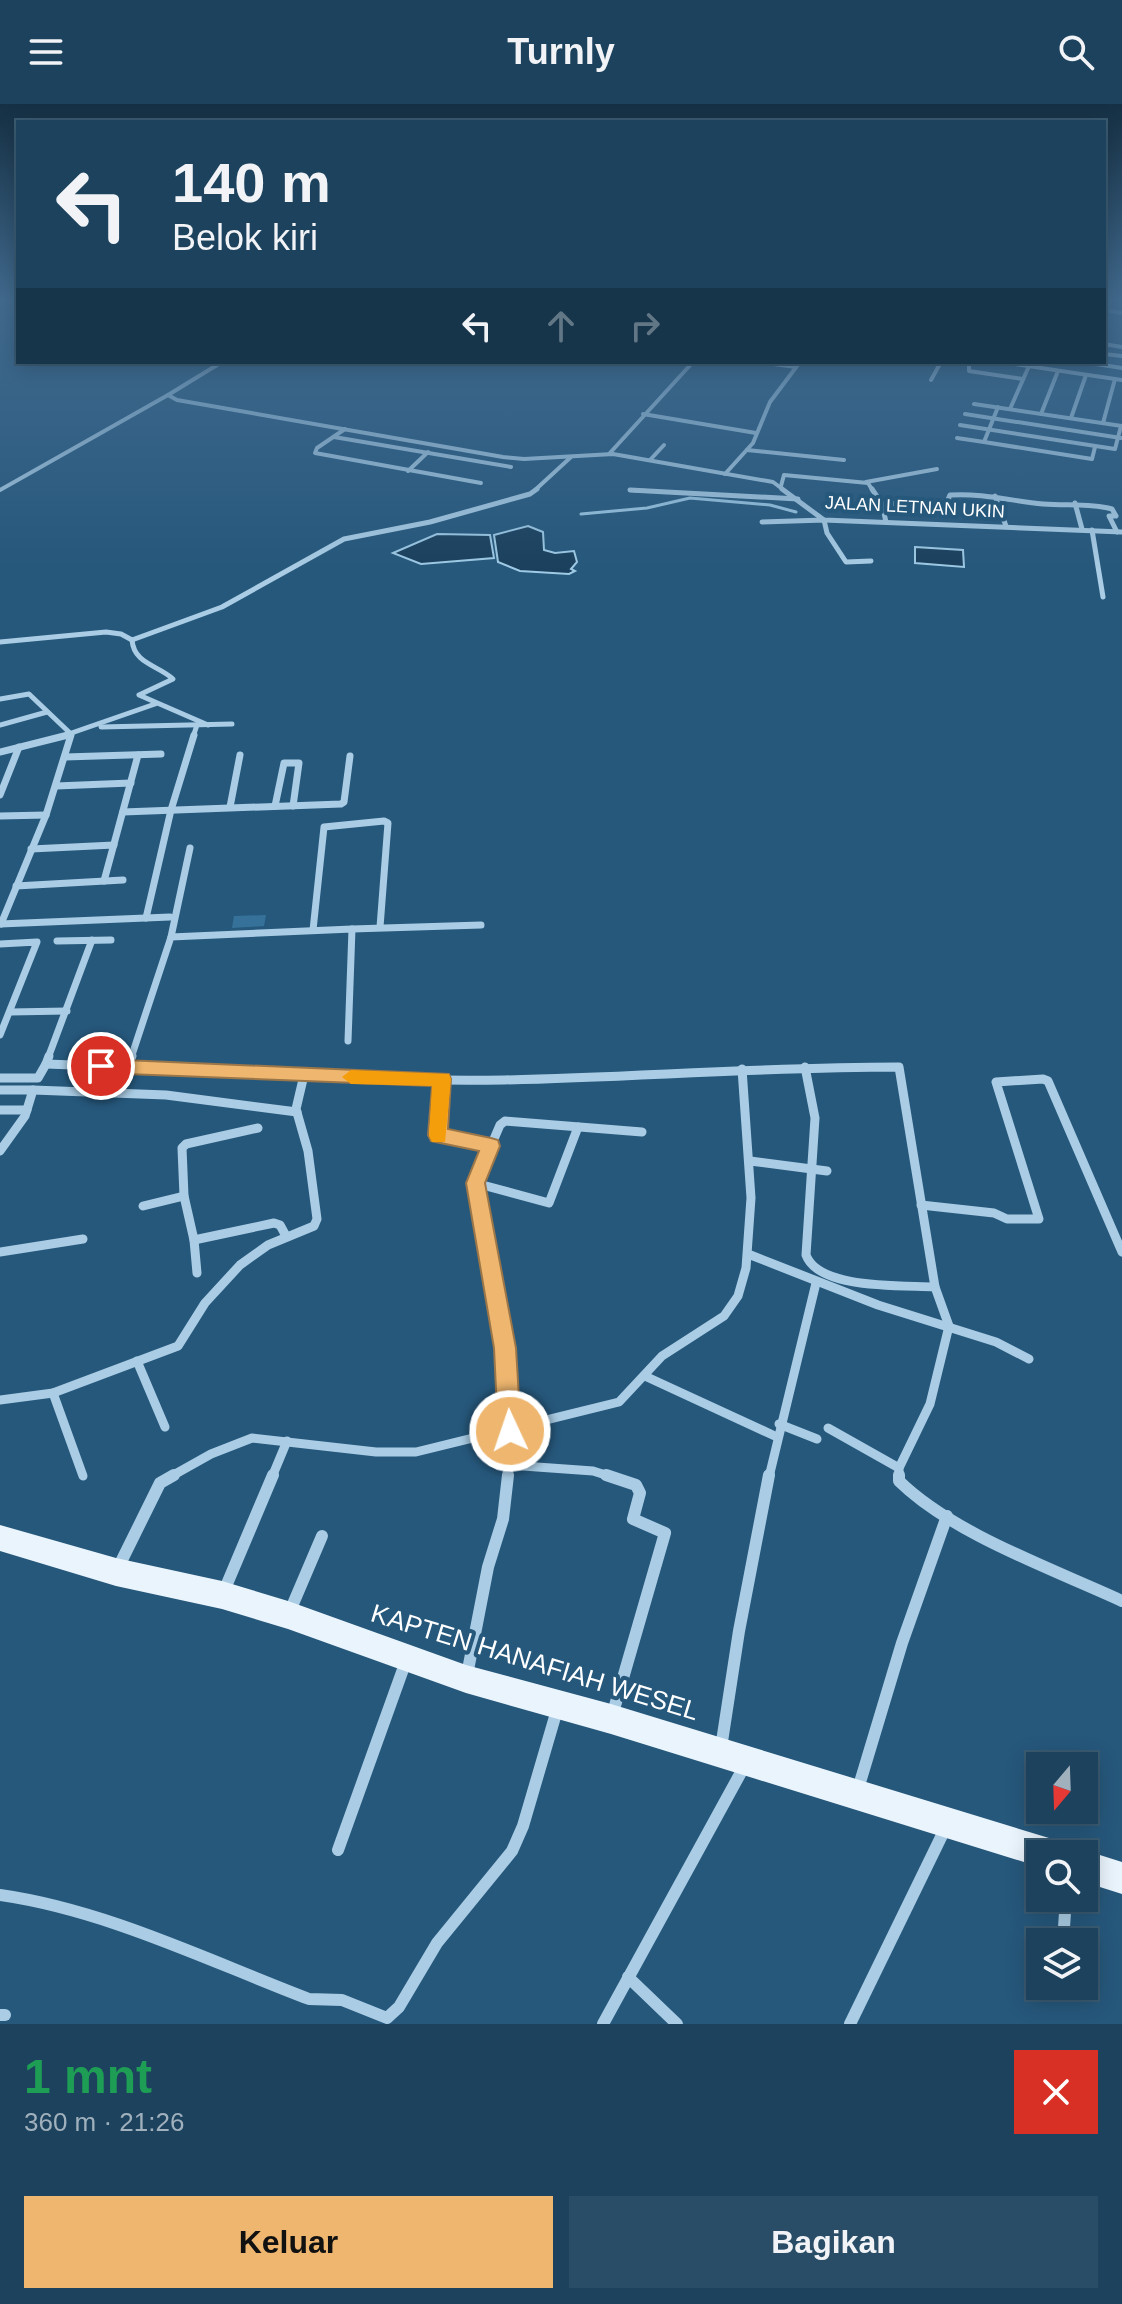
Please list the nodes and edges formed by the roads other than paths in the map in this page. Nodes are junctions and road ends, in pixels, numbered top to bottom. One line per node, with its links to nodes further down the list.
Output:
1 (1112, 391): 17 (street)
2 (174, 392): 8 (street)
3 (665, 392): 12 (street)
4 (778, 392): 22 (street)
5 (1018, 392): 11 (street)
6 (1050, 392): 14 (street)
7 (1080, 392): 16 (street)
8 (168, 395): 20 (street, JALAN LETNAN UKIN); 45 (street)
9 (974, 404): 10 (street)
10 (998, 407): 11 (street); 15 (street)
11 (1010, 409): 14 (street)
12 (643, 414): 22 (street); 33 (street)
13 (965, 414): 15 (street)
14 (1041, 414): 16 (street)
15 (994, 418): 21 (street); 25 (street)
16 (1071, 418): 17 (street)
17 (1103, 423): 19 (street)
18 (960, 425): 21 (street)
19 (1122, 426): 25 (street)
20 (345, 429): 23 (street); 28 (street, JALAN LETNAN UKIN)
21 (989, 430): 26 (street); 29 (street)
22 (756, 433): 31 (street)
23 (333, 437): 32 (street); 40 (street)
24 (957, 438): 26 (street)
25 (1120, 438): 30 (street)
26 (984, 442): 29 (street)
27 (664, 445): 36 (street)
28 (435, 446): 32 (street); 34 (street, JALAN LETNAN UKIN)
29 (1095, 447): 30 (street)
30 (1115, 449): 35 (street)
31 (747, 450): 37 (street); 41 (street)
32 (427, 453): 38 (street); 40 (street)
33 (609, 454): 34 (street, JALAN LETNAN UKIN); 36 (street, JALAN LETNAN UKIN)
34 (571, 456): 60 (street)
35 (1117, 457)
36 (650, 460): 41 (street, JALAN LETNAN UKIN)
37 (844, 460)
38 (511, 467)
39 (937, 469): 42 (street)
40 (408, 471): 43 (street)
41 (725, 474): 44 (street, JALAN LETNAN UKIN)
42 (865, 482): 44 (street); 50 (street)
43 (481, 483)
44 (781, 486): 48 (street, JALAN LETNAN UKIN)
45 (0, 490)
46 (630, 490): 48 (street)
47 (995, 496): 49 (street); 50 (street); 54 (street)
48 (799, 499): 51 (street, JALAN LETNAN UKIN)
49 (1075, 503): 55 (street); 57 (street)
50 (882, 504): 53 (street)
51 (824, 520): 52 (street); 53 (street, JALAN LETNAN UKIN); 58 (street)
52 (762, 522)
53 (886, 522): 54 (street, JALAN LETNAN UKIN)
54 (1006, 526): 55 (street, JALAN LETNAN UKIN)
55 (1082, 529): 56 (street, JALAN LETNAN UKIN)
56 (1092, 530): 57 (street, JALAN LETNAN UKIN); 59 (street)
57 (1120, 532)
58 (871, 561)
59 (1103, 597)
60 (132, 640): 61 (street); 63 (street)
61 (0, 642)
62 (0, 699): 64 (street)
63 (155, 704): 68 (street); 69 (street)
64 (47, 712): 66 (street); 70 (street)
65 (232, 724): 68 (street)
66 (0, 725)
67 (197, 725): 68 (street); 69 (street); 84 (street)
68 (208, 725)
69 (91, 728): 70 (street)
70 (71, 734): 71 (street); 77 (street)
71 (19, 747): 72 (street); 80 (street)
72 (0, 752)
73 (161, 754): 74 (street)
74 (138, 755): 77 (street); 78 (street)
75 (240, 755): 83 (street)
76 (350, 756): 82 (street)
77 (65, 757): 79 (street)
78 (131, 783): 79 (street); 85 (street)
79 (56, 786): 86 (street)
80 (0, 795)
81 (275, 806): 82 (street); 82 (street); 83 (street)
82 (293, 806)
83 (230, 807): 84 (street)
84 (171, 810): 85 (street); 95 (street)
85 (123, 812): 88 (street)
86 (46, 815): 87 (street); 90 (street)
87 (0, 816)
88 (114, 845): 90 (street); 92 (street)
89 (190, 848): 101 (street)
90 (31, 849): 93 (street)
91 (123, 880): 92 (street)
92 (104, 881): 93 (street)
93 (16, 886): 96 (street)
94 (170, 917): 95 (street)
95 (146, 918): 96 (street)
96 (0, 924)
97 (481, 925): 98 (street)
98 (380, 927): 99 (street); 100 (street)
99 (352, 929): 100 (street); 109 (street)
100 (313, 930): 101 (street)
101 (171, 937): 111 (street)
102 (92, 940): 103 (street); 104 (street); 106 (street)
103 (111, 940)
104 (57, 941)
105 (0, 944): 107 (street)
106 (67, 1011): 107 (street); 110 (street)
107 (10, 1012): 108 (street)
108 (0, 1035)
109 (348, 1041)
110 (46, 1064): 111 (street); 115 (street)
111 (128, 1067): 114 (street)
112 (805, 1067): 113 (street); 128 (street); 132 (street)
113 (742, 1069): 116 (street); 127 (street)
114 (304, 1075): 116 (street); 121 (street)
115 (0, 1078)
116 (442, 1079): 125 (street)
117 (0, 1090): 118 (street)
118 (33, 1090): 120 (street); 121 (street)
119 (0, 1110): 120 (street)
120 (27, 1110): 126 (street)
121 (297, 1112): 134 (street)
122 (578, 1127): 124 (street); 125 (street); 130 (street)
123 (258, 1128): 131 (street)
124 (642, 1132)
125 (491, 1146): 130 (street)
126 (0, 1151)
127 (750, 1161): 128 (street); 137 (street)
128 (810, 1169): 129 (street); 142 (street)
129 (827, 1171)
130 (475, 1183): 152 (street)
131 (184, 1196): 133 (street); 136 (street)
132 (921, 1205): 139 (street); 142 (street)
133 (143, 1206)
134 (286, 1236): 136 (street); 145 (street)
135 (83, 1239): 138 (street)
136 (194, 1240): 140 (street)
137 (748, 1250): 141 (street); 146 (street)
138 (0, 1252)
139 (1122, 1252)
140 (197, 1273)
141 (816, 1283): 143 (street); 149 (street)
142 (935, 1287): 143 (street)
143 (949, 1326): 144 (street); 157 (street)
144 (1029, 1359)
145 (137, 1361): 147 (street); 150 (street)
146 (647, 1377): 152 (street); 153 (street)
147 (53, 1393): 148 (street); 158 (street)
148 (0, 1400)
149 (779, 1424): 153 (street); 154 (street)
150 (165, 1427)
151 (828, 1428): 157 (street)
152 (510, 1431): 155 (street); 156 (street)
153 (777, 1437): 170 (street)
154 (817, 1439)
155 (287, 1441): 162 (street); 163 (street)
156 (509, 1465): 167 (street); 169 (street)
157 (899, 1468): 159 (street)
158 (83, 1476)
159 (947, 1516): 164 (street); 171 (street)
160 (322, 1536): 165 (street)
161 (0, 1538): 162 (main road, KAPTEN HANAFIAH WESEL)
162 (116, 1572): 163 (main road, KAPTEN HANAFIAH WESEL)
163 (222, 1595): 165 (main road, KAPTEN HANAFIAH WESEL)
164 (1122, 1601)
165 (288, 1615): 166 (main road, KAPTEN HANAFIAH WESEL)
166 (406, 1660): 167 (main road, KAPTEN HANAFIAH WESEL); 174 (street)
167 (466, 1679): 168 (main road, KAPTEN HANAFIAH WESEL)
168 (558, 1705): 169 (main road, KAPTEN HANAFIAH WESEL); 177 (street)
169 (611, 1719): 170 (main road, KAPTEN HANAFIAH WESEL)
170 (734, 1757): 171 (main road, KAPTEN HANAFIAH WESEL); 178 (street)
171 (857, 1795): 172 (main road, KAPTEN HANAFIAH WESEL)
172 (949, 1821): 173 (main road, KAPTEN HANAFIAH WESEL); 181 (street)
173 (1026, 1846)
174 (338, 1850)
175 (1098, 1870): 176 (main road)
176 (1122, 1878)
177 (0, 1895)
178 (628, 1977): 179 (street); 180 (street)
179 (603, 2024)
180 (677, 2024)
181 (850, 2024)

